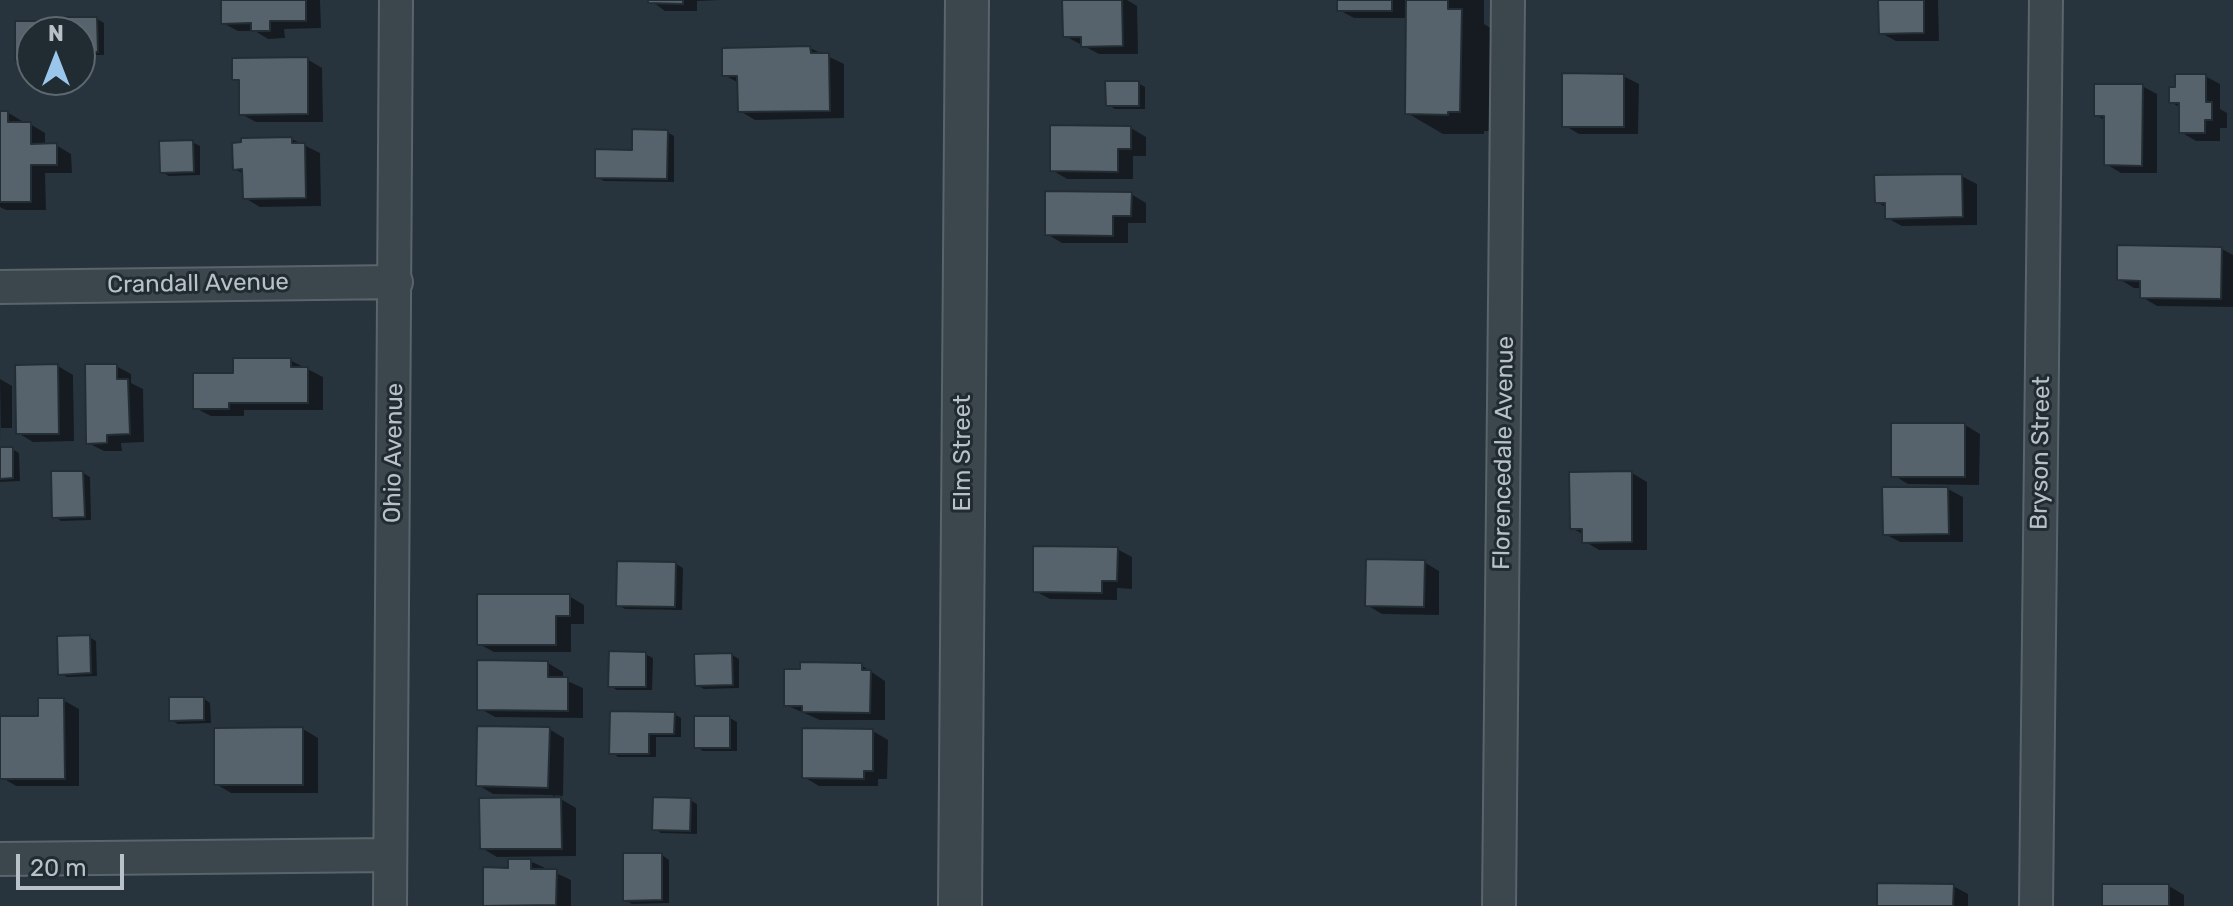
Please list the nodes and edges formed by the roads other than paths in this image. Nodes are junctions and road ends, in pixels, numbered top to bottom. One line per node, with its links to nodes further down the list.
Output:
1 (396, 0): 5 (street, Ohio Avenue)
2 (967, 0): 10 (street, Elm Street)
3 (1508, 0): 11 (street, Florencedale Avenue)
4 (2046, 0): 12 (street, Bryson Street)
5 (396, 282): 6 (street, Crandall Avenue); 7 (street, Ohio Avenue)
6 (0, 287)
7 (390, 855): 8 (street); 9 (street, Ohio Avenue)
8 (0, 859)
9 (390, 906)
10 (960, 906)
11 (1499, 906)
12 (2036, 906)

